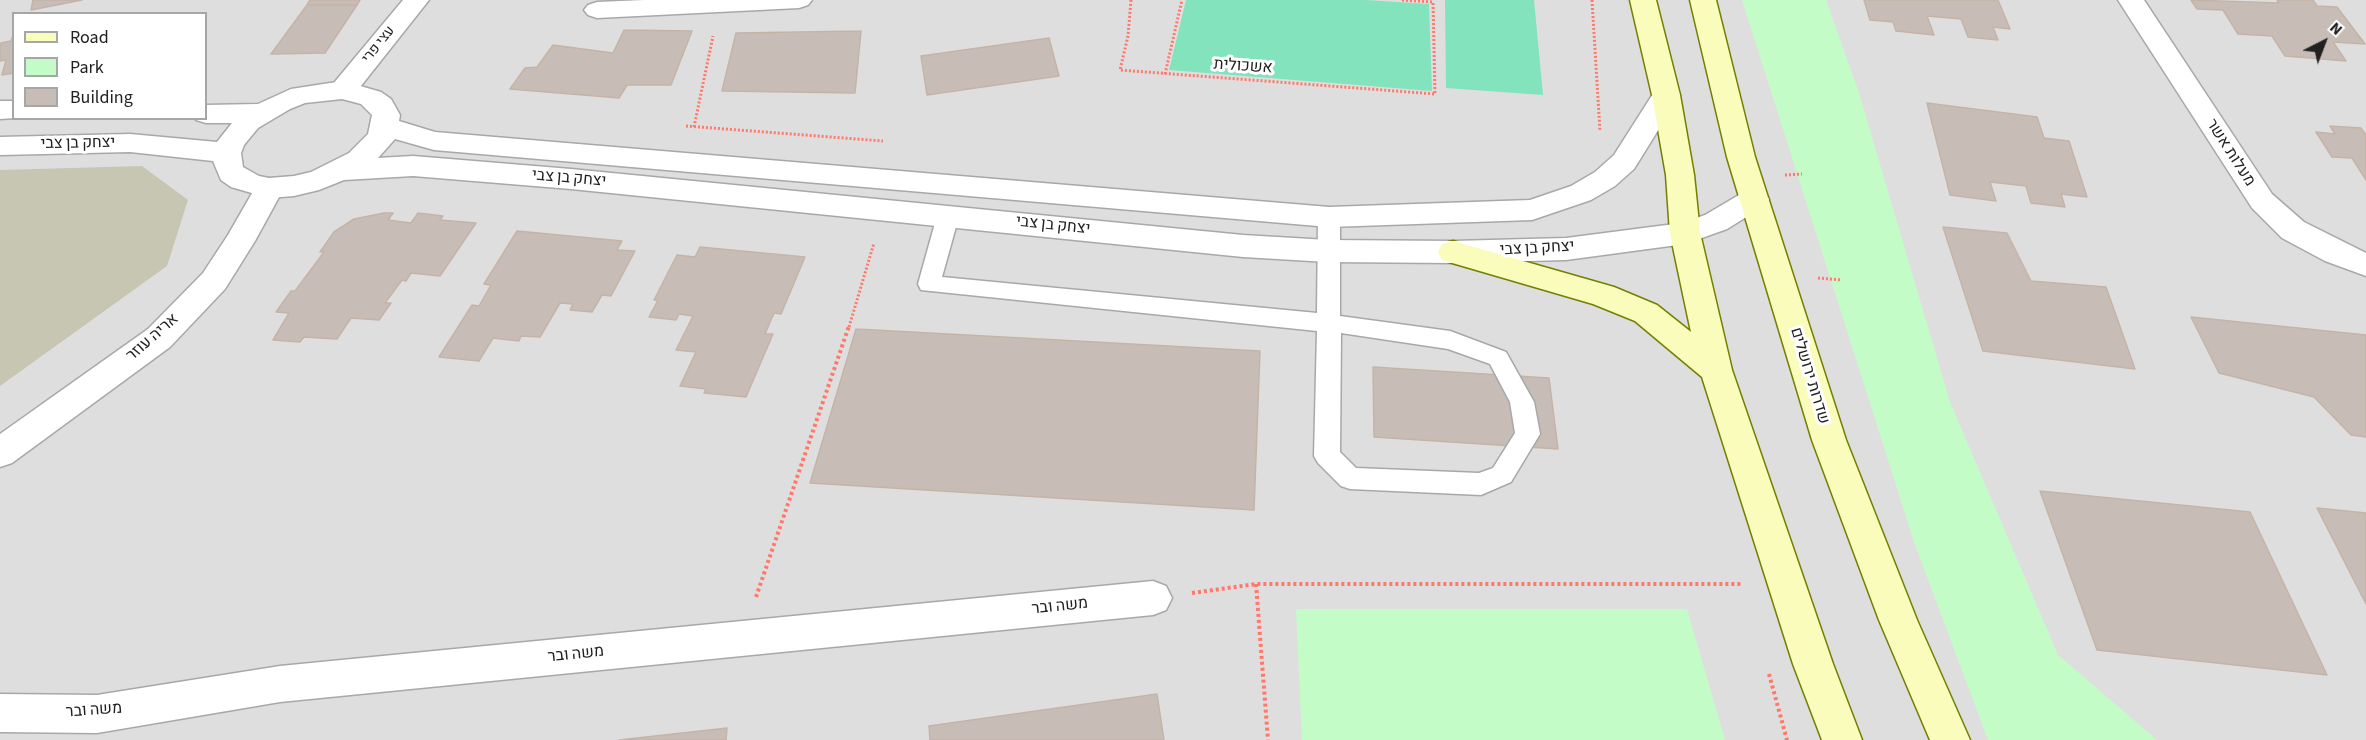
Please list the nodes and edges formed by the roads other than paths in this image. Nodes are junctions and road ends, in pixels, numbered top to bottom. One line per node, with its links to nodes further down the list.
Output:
1 (416, 0): 7 (street, עצי פרי)
2 (799, 0): 6 (street)
3 (1643, 0): 8 (main road)
4 (1703, 0): 16 (main road, שדרות ירושלים)
5 (2132, 0): 22 (street, מעלות אשר)
6 (597, 10)
7 (343, 90): 9 (street); 11 (street)
8 (1666, 95): 18 (street, יצחק בן צבי); 19 (main road)
9 (261, 113): 10 (street); 13 (street)
10 (207, 114)
11 (385, 126): 14 (street); 18 (street, יצחק בן צבי)
12 (0, 146): 13 (street, יצחק בן צבי)
13 (227, 153): 15 (street)
14 (344, 170): 15 (street); 17 (street, יצחק בן צבי)
15 (268, 188): 25 (street, אריה עוזר)
16 (1754, 199): 19 (street, יצחק בן צבי); 31 (main road, שדרות ירושלים)
17 (948, 216): 20 (street, יצחק בן צבי); 23 (lane)
18 (1329, 217): 20 (lane)
19 (1685, 233): 21 (street, יצחק בן צבי); 24 (main road)
20 (1328, 251): 21 (street, יצחק בן צבי); 23 (lane)
21 (1453, 252): 24 (main road)
22 (2366, 265)
23 (1329, 323): 23 (lane)
24 (1716, 370): 27 (main road)
25 (0, 453)
26 (1153, 598): 28 (street, משה ובר)
27 (1813, 663): 29 (main road); 30 (main road)
28 (0, 713)
29 (1827, 740)
30 (1842, 740)
31 (1950, 740)

